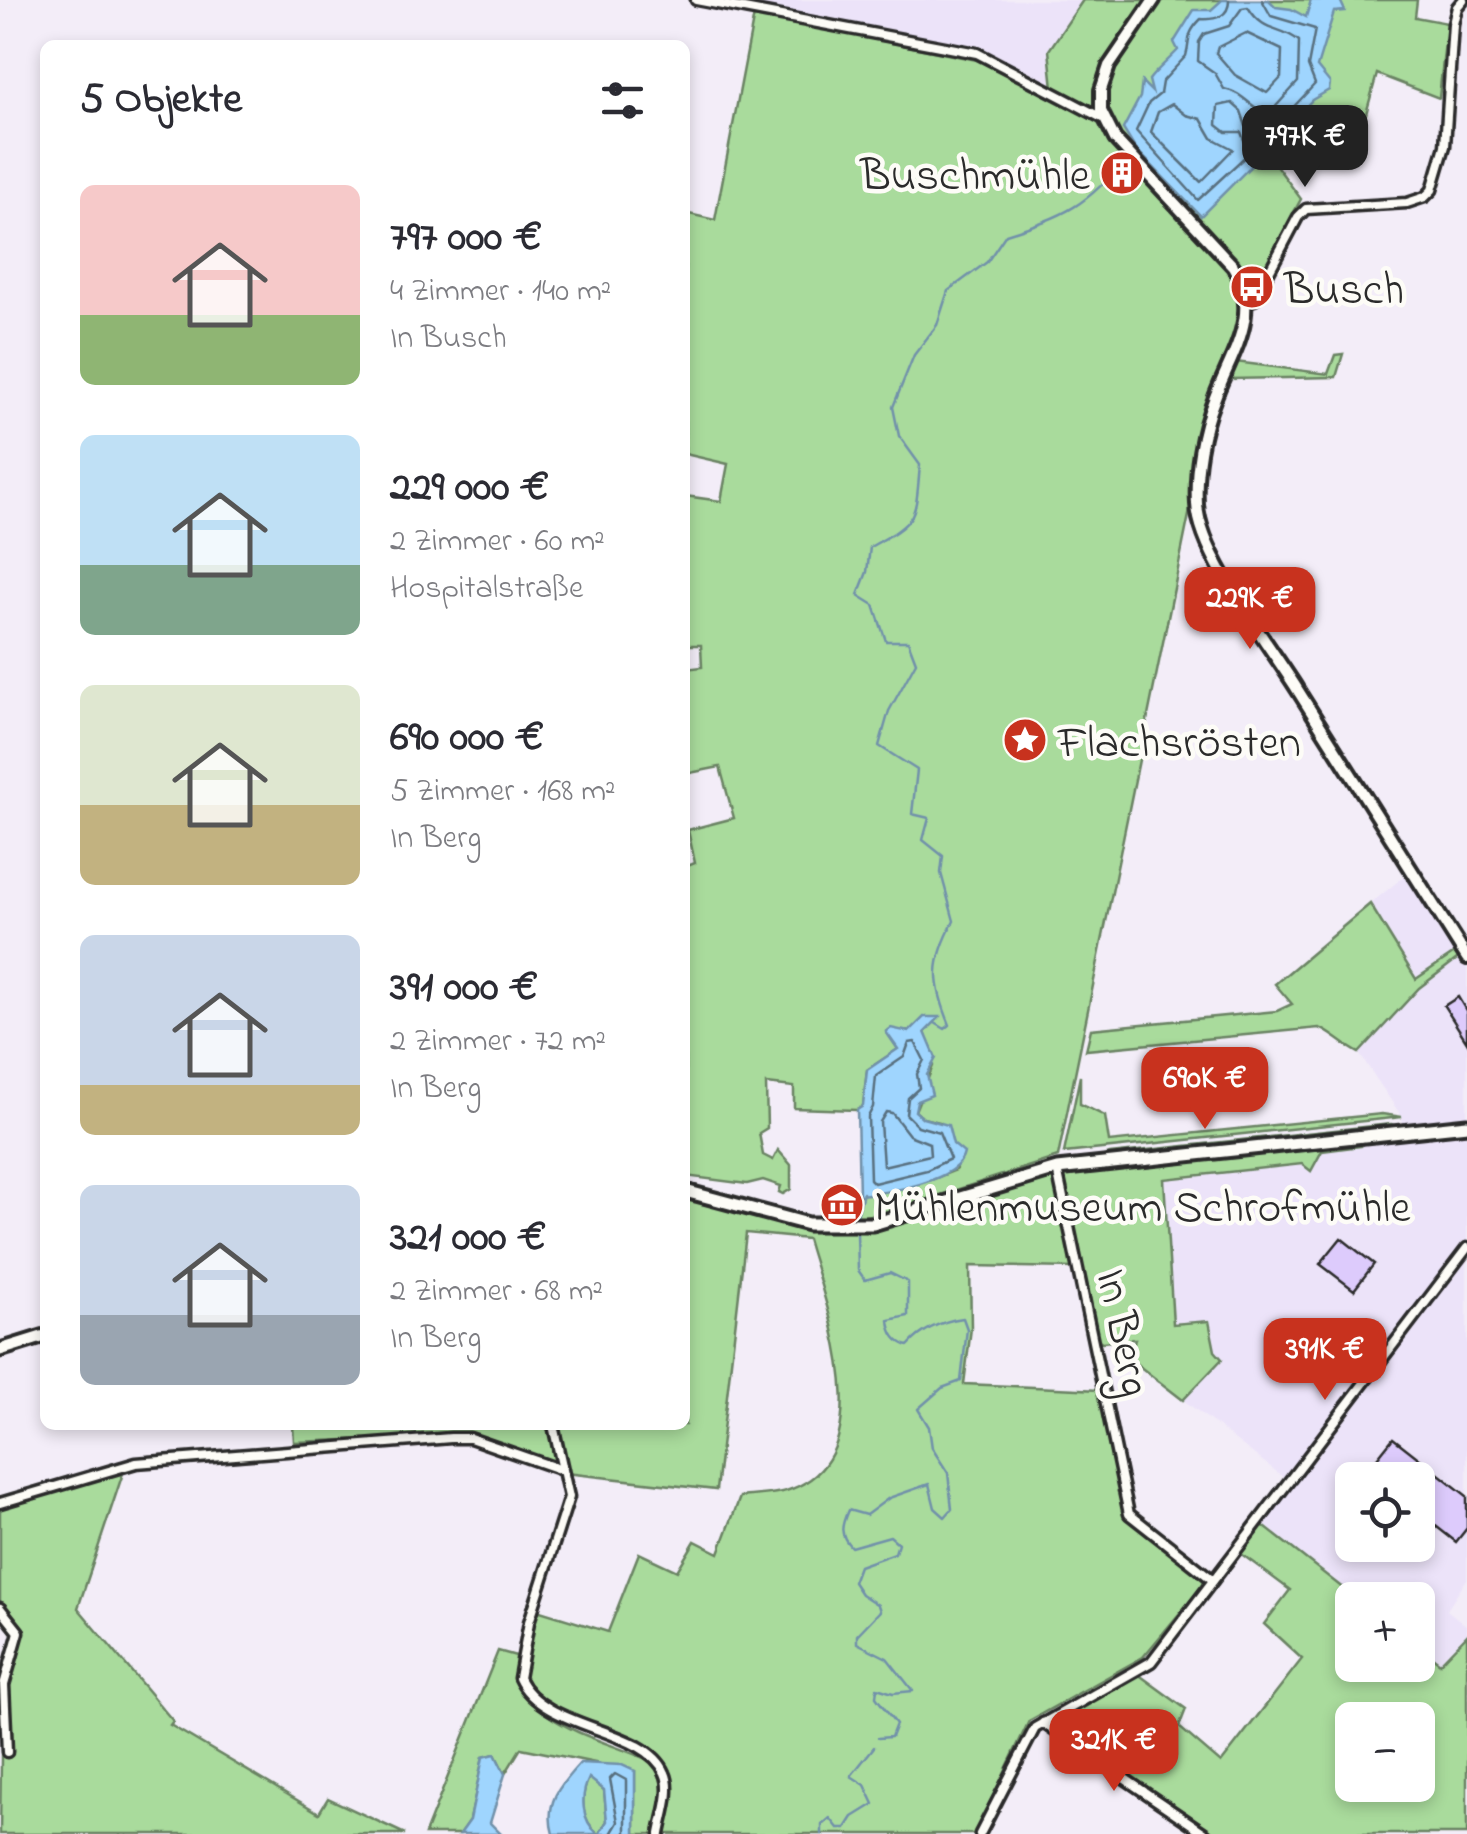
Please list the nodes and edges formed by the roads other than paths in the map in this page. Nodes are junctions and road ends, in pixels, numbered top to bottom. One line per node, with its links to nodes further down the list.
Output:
1 (696, 0): 4 (street)
2 (1154, 0): 4 (street)
3 (1463, 0): 5 (street)
4 (1104, 120): 6 (street)
5 (1265, 279): 6 (street); 7 (street)
6 (1242, 280): 7 (street)
7 (1246, 301): 8 (street)
8 (1467, 958)
9 (1467, 1125): 10 (main road)
10 (1057, 1169): 11 (main road); 18 (street, In Berg)
11 (690, 1191)
12 (1467, 1248): 18 (street)
13 (40, 1338): 14 (main road)
14 (0, 1350)
15 (554, 1430): 16 (street)
16 (562, 1470): 17 (street); 22 (street)
17 (0, 1502)
18 (1213, 1580): 20 (street)
19 (0, 1608): 21 (street)
20 (1042, 1724): 23 (street); 24 (street)
21 (7, 1752)
22 (660, 1834)
23 (980, 1834)
24 (1206, 1834)

